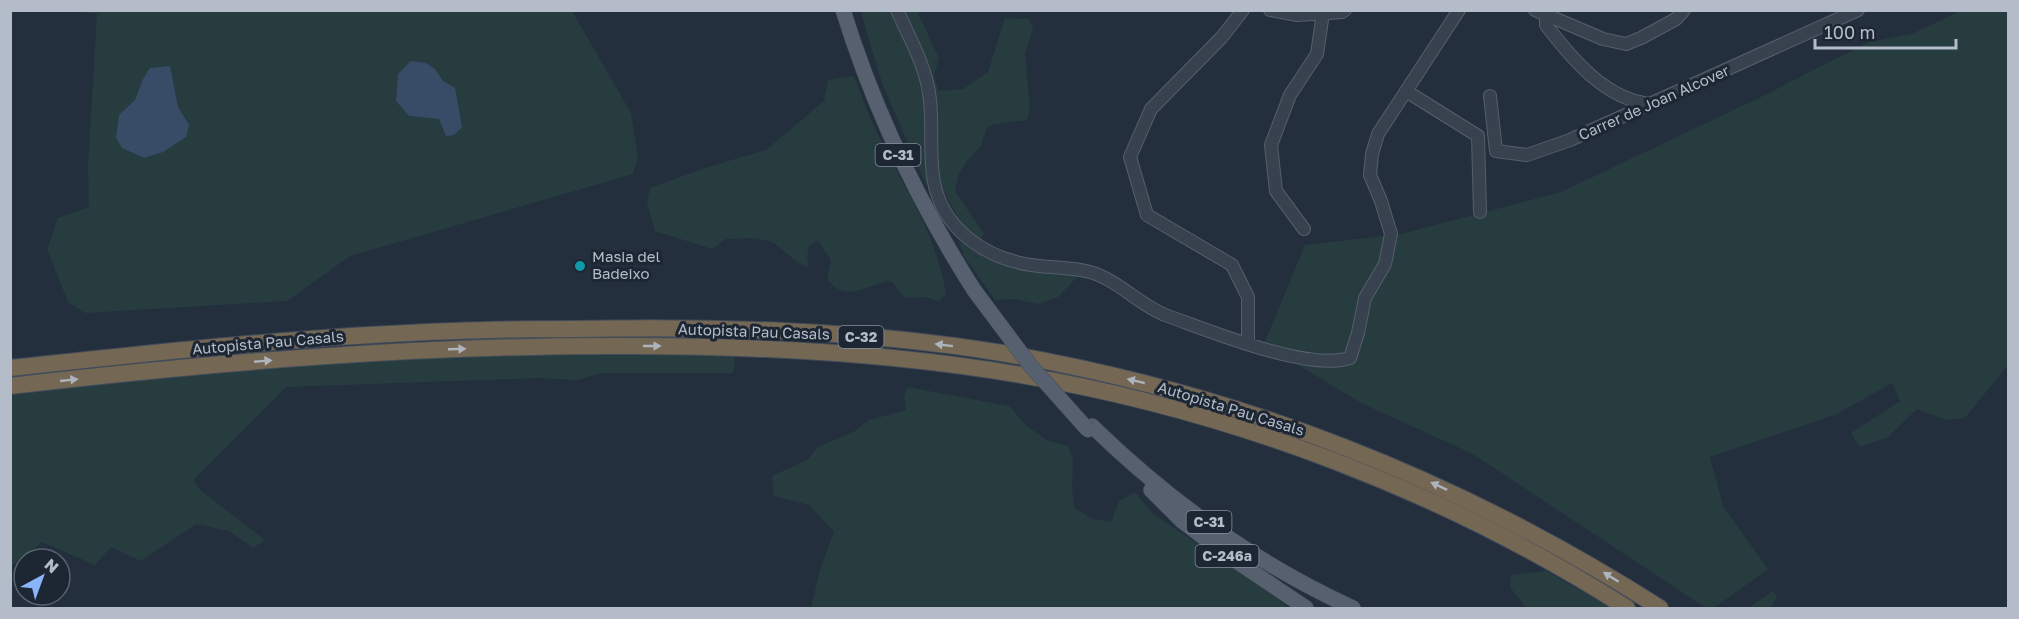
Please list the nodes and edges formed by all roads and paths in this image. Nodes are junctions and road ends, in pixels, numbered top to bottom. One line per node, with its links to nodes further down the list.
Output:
1 (897, 10): 16 (street)
2 (1243, 10): 16 (street)
3 (1270, 10): 10 (street)
4 (1345, 10): 10 (street)
5 (1459, 10): 11 (street)
6 (1684, 10): 8 (street)
7 (1858, 10): 13 (street, Carrer de Joan Alcover)
8 (1544, 12): 13 (street)
9 (849, 13): 19 (main road, C-31)
10 (1323, 14): 15 (street)
11 (1406, 92): 14 (street); 16 (street)
12 (1490, 96): 13 (street, Carrer de Joan Alcover)
13 (1652, 104)
14 (1480, 212)
15 (1304, 229)
16 (1248, 343)
17 (10, 369): 27 (highway, Autopista Pau Casals / C-32, one-way to 17)
18 (10, 386): 26 (highway, Autopista Pau Casals / C-32, one-way to 26)
19 (1090, 428): 20 (main road, C-31); 21 (main road, C-31)
20 (1156, 495): 22 (main road, C-246a); 23 (main road, C-31)
21 (1302, 583): 24 (main road); 25 (main road, C-31)
22 (1306, 609)
23 (1320, 609)
24 (1338, 609)
25 (1353, 609)
26 (1627, 609)
27 (1660, 609)

